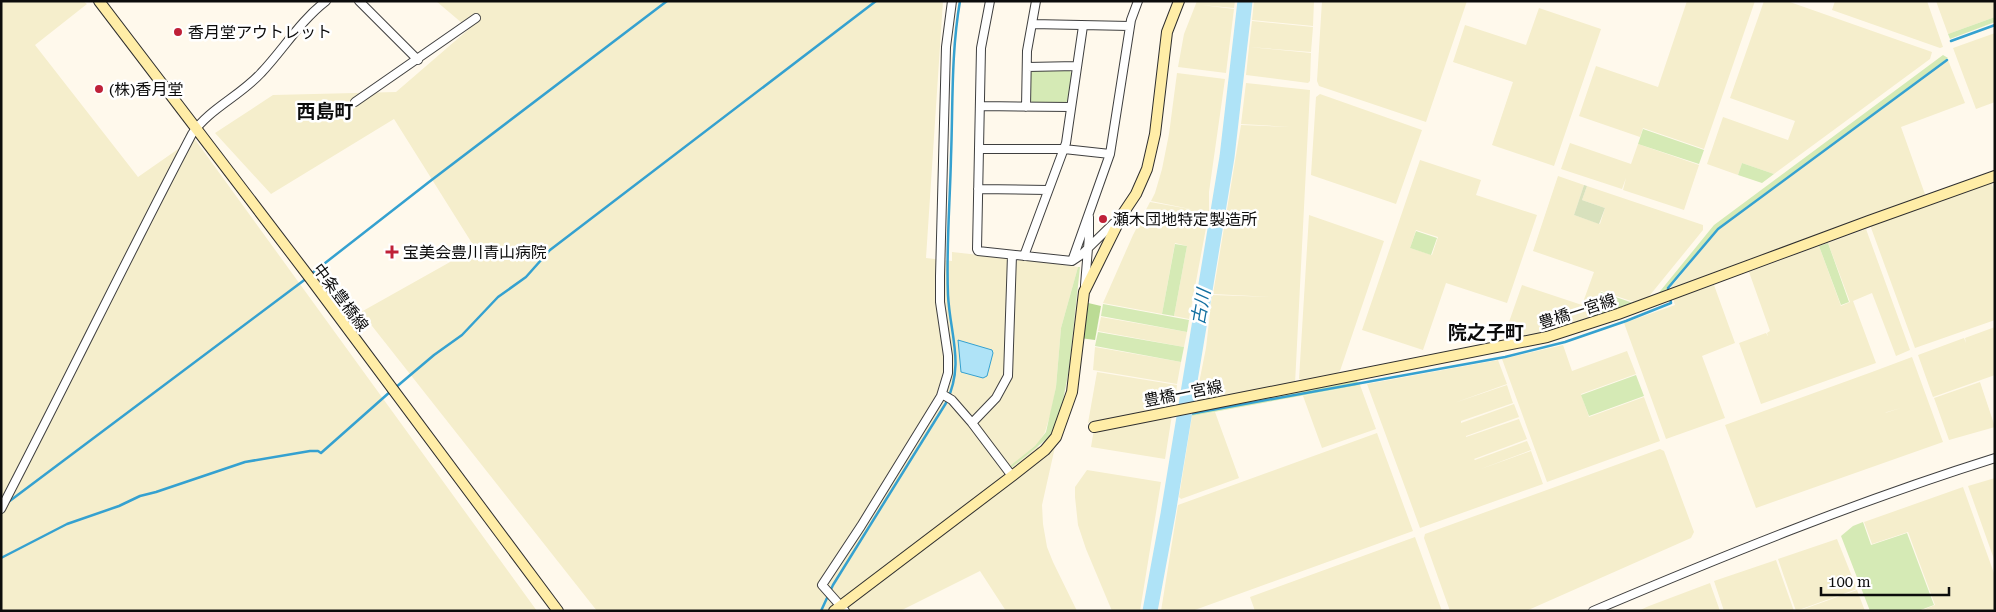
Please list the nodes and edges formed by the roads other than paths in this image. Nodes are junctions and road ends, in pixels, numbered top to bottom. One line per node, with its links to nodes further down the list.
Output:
1 (99, 1): 20 (main road, 中条豊橋線)
2 (326, 1): 20 (street)
3 (359, 1): 13 (street)
4 (952, 1): 34 (street)
5 (990, 1): 17 (street)
6 (1036, 1): 10 (street)
7 (1138, 1): 12 (street)
8 (1179, 1): 28 (main road)
9 (476, 18): 13 (street)
10 (1032, 24): 11 (street); 15 (street)
11 (1083, 26): 12 (street); 14 (street)
12 (1130, 26): 23 (street)
13 (418, 60): 16 (street)
14 (1077, 66): 15 (street); 19 (street)
15 (1027, 67): 18 (street)
16 (355, 102)
17 (981, 106): 18 (street); 21 (street)
18 (1026, 107): 19 (street)
19 (1071, 107): 22 (street)
20 (196, 129): 39 (street); 41 (main road, 中条豊橋線)
21 (979, 149): 22 (street); 25 (street)
22 (1064, 149): 23 (street); 26 (street)
23 (1110, 154): 27 (street)
24 (1995, 176): 36 (main road, 豊橋一宮線)
25 (978, 189): 26 (street); 30 (street)
26 (1048, 190): 31 (street)
27 (1088, 212): 29 (street); 32 (street)
28 (1122, 215): 29 (street); 33 (main road)
29 (1088, 246): 32 (street); 33 (street)
30 (1012, 255): 31 (street); 35 (street)
31 (1024, 256): 32 (street)
32 (1072, 261)
33 (1084, 292): 38 (main road)
34 (946, 396): 35 (street); 40 (street)
35 (972, 423): 38 (street)
36 (1094, 427)
37 (1995, 458): 42 (street)
38 (1012, 476): 40 (main road)
39 (1, 509)
40 (840, 609)
41 (558, 611)
42 (1593, 611)

